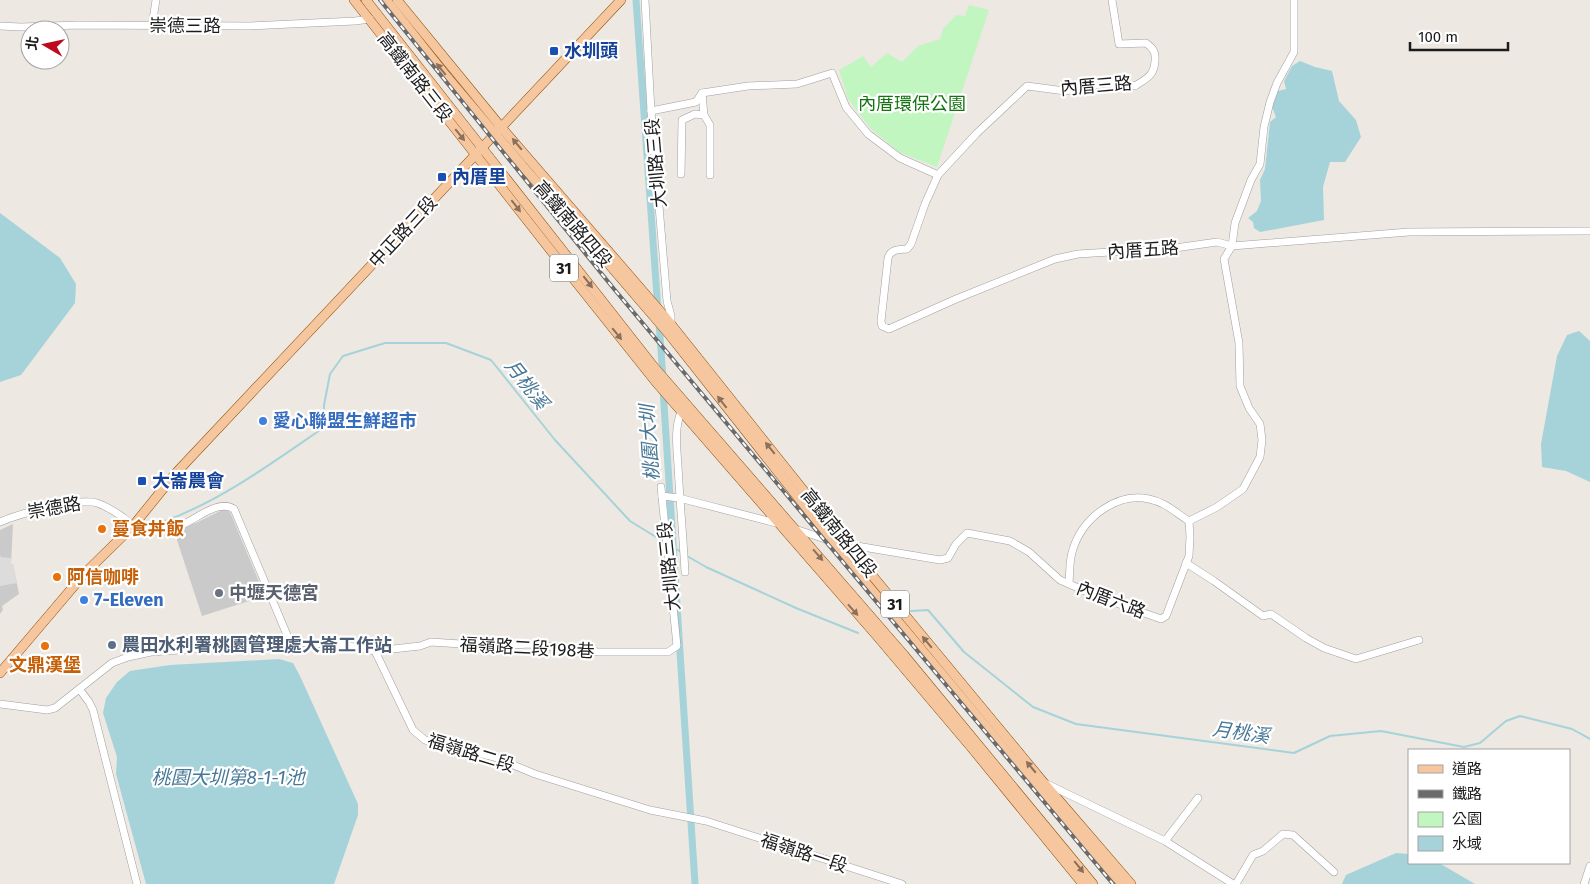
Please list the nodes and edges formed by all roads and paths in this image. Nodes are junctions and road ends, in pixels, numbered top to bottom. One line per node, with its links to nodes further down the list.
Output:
1 (156, 0): 12 (street)
2 (354, 0): 10 (main road, 高鐵南路三段 / 31)
3 (366, 0): 17 (main road, 高鐵南路三段 / 31)
4 (386, 0): 16 (main road, 高鐵南路三段 / 31, one-way to 4)
5 (397, 0): 16 (main road, 高鐵南路三段 / 31)
6 (621, 0): 16 (main road, 中正路三段)
7 (645, 0): 14 (street, 大圳路三段)
8 (1112, 0): 19 (street, 內厝三路)
9 (1294, 0): 22 (street)
10 (370, 19): 12 (street, 崇德三路); 17 (main road, 高鐵南路三段 / 31, one-way to 17)
11 (0, 26): 12 (street, 崇德三路)
12 (152, 26)
13 (702, 93): 14 (street); 15 (street); 19 (street)
14 (651, 111): 23 (street, 大圳路三段)
15 (704, 115): 18 (street); 20 (street)
16 (499, 130): 17 (main road, 中正路三段); 23 (main road, 高鐵南路四段 / 31, one-way to 16); 23 (main road, 高鐵南路四段 / 31)
17 (479, 150): 24 (main road, 高鐵南路四段 / 31, one-way to 24); 26 (main road, 高鐵南路四段 / 31, one-way to 26); 35 (main road, 中正路三段)
18 (680, 174)
19 (938, 175): 22 (street, 內厝五路)
20 (710, 176)
21 (1590, 231): 22 (street, 內厝五路)
22 (1232, 246): 32 (street)
23 (668, 325): 25 (main road, 高鐵南路四段 / 31, one-way to 23); 28 (main road, 高鐵南路四段 / 31, one-way to 23)
24 (681, 412): 30 (main road, 31); 31 (street, 大圳路三段)
25 (772, 466): 28 (main road); 37 (main road, 高鐵南路四段 / 31)
26 (740, 468): 30 (main road); 36 (main road, 高鐵南路四段 / 31)
27 (661, 487): 29 (street, 大圳路三段)
28 (804, 489): 38 (main road, 高鐵南路四段 / 31)
29 (663, 496): 31 (street); 45 (street, 大圳路三段)
30 (754, 496): 34 (main road, 31)
31 (679, 498): 34 (street); 40 (street, 大圳路三段)
32 (1189, 521): 39 (street, 內厝六路); 41 (street)
33 (0, 522): 35 (street, 崇德路)
34 (777, 523): 36 (street); 42 (main road, 31, one-way to 42)
35 (133, 526): 44 (street); 48 (main road, 中正路三段)
36 (792, 528): 37 (street); 47 (main road, 高鐵南路四段 / 31, one-way to 47)
37 (833, 542): 38 (street); 52 (main road, 高鐵南路四段 / 31)
38 (847, 545): 41 (street, 內厝六路); 49 (main road, 高鐵南路四段 / 31, one-way to 38)
39 (1186, 563): 41 (street, 內厝六路); 43 (street)
40 (686, 572)
41 (1069, 583)
42 (877, 636): 47 (main road); 61 (main road, 31)
43 (1419, 640)
44 (290, 642): 46 (street); 50 (street)
45 (677, 646): 46 (street, 福嶺路二段198巷)
46 (375, 652): 55 (street, 福嶺路二段)
47 (904, 655): 62 (main road, 高鐵南路四段 / 31, one-way to 62)
48 (0, 673)
49 (960, 682): 52 (main road); 53 (main road, 高鐵南路四段 / 31, one-way to 49)
50 (80, 690): 51 (street); 59 (street)
51 (0, 704)
52 (984, 725): 63 (main road, 高鐵南路四段 / 31)
53 (1044, 783): 56 (street); 64 (main road, 高鐵南路四段 / 31)
54 (1198, 798): 56 (street)
55 (704, 820): 60 (street, 福嶺路一段)
56 (1165, 841): 65 (street)
57 (1590, 866): 66 (street)
58 (1334, 872): 65 (street)
59 (137, 884)
60 (902, 884)
61 (1083, 884)
62 (1093, 884)
63 (1122, 884)
64 (1131, 884)
65 (1234, 884)
66 (1584, 884)

